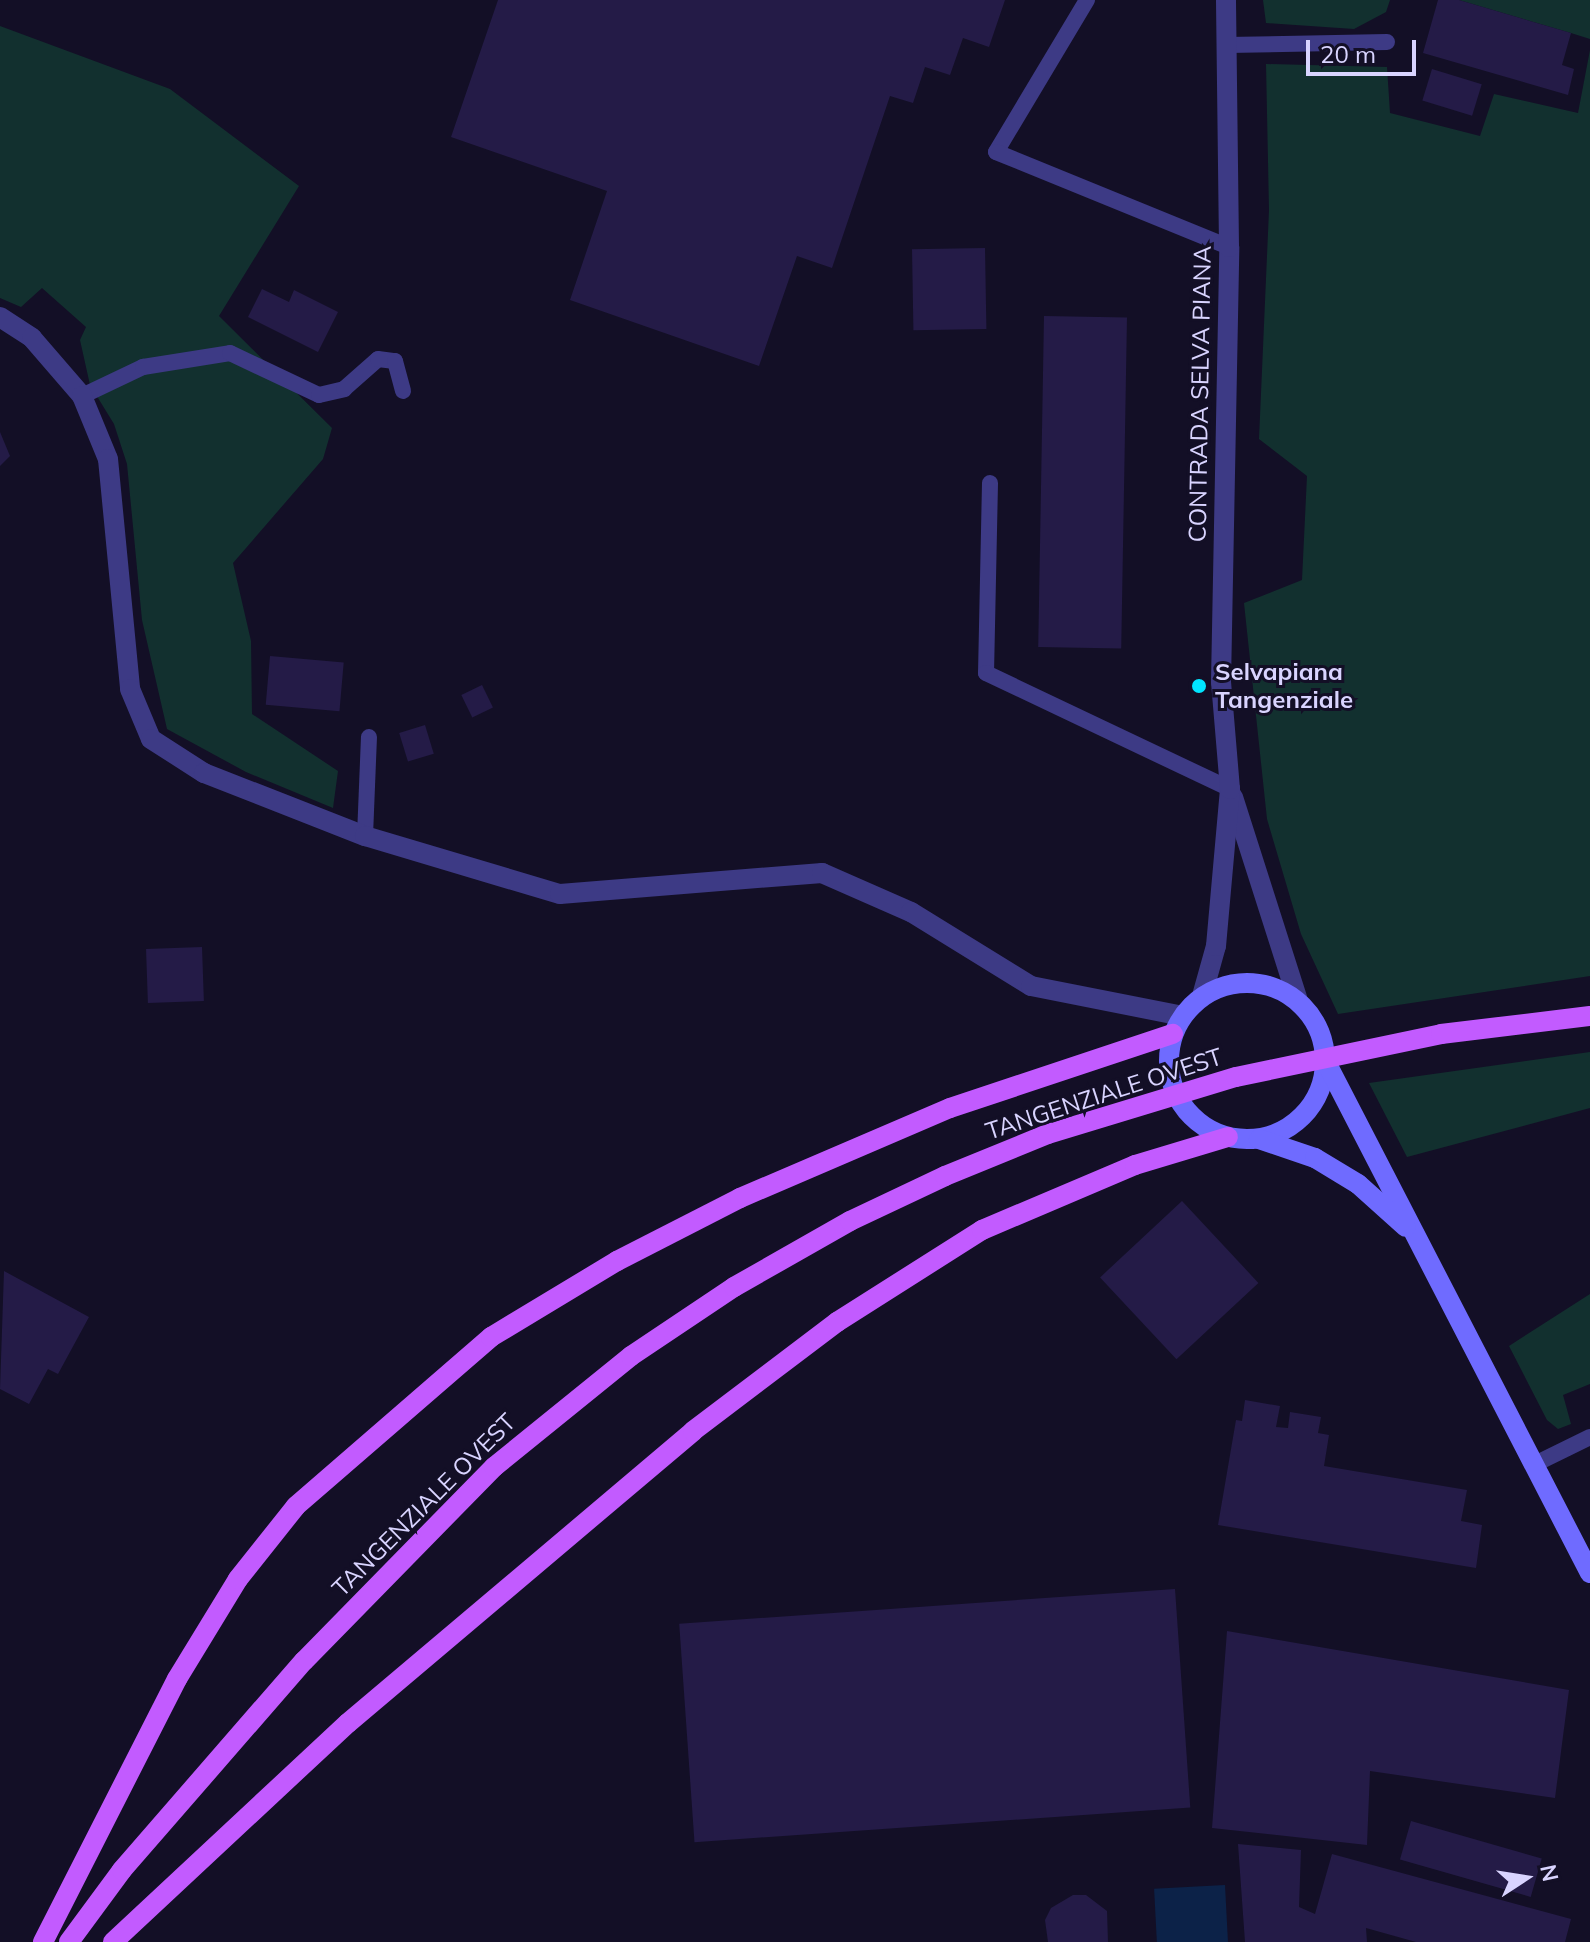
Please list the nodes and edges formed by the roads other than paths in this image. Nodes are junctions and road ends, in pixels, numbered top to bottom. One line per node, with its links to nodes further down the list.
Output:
1 (1087, 0): 5 (lane)
2 (1226, 0): 4 (street, CONTRADA SELVA PIANA)
3 (1387, 42): 4 (lane)
4 (1227, 45): 5 (street, CONTRADA SELVA PIANA)
5 (1229, 247): 11 (street, CONTRADA SELVA PIANA)
6 (0, 317): 8 (street)
7 (403, 391): 8 (lane)
8 (82, 396): 12 (street)
9 (990, 483): 11 (lane)
10 (369, 737): 12 (lane)
11 (1230, 789): 13 (street); 14 (street)
12 (365, 836): 16 (street)
13 (1202, 996): 14 (main road); 16 (main road)
14 (1298, 1001): 17 (main road)
15 (1590, 1016): 25 (main road, TANGENZIALE OVEST, bridge)
16 (1178, 1025): 18 (main road); 24 (main road)
17 (1326, 1062): 19 (main road); 20 (main road)
18 (1228, 1137): 19 (main road); 26 (main road)
19 (1259, 1139): 20 (main road)
20 (1418, 1238): 22 (main road)
21 (1590, 1437): 22 (lane)
22 (1537, 1463): 23 (main road)
23 (1590, 1573)
24 (43, 1942)
25 (69, 1942)
26 (113, 1942)

